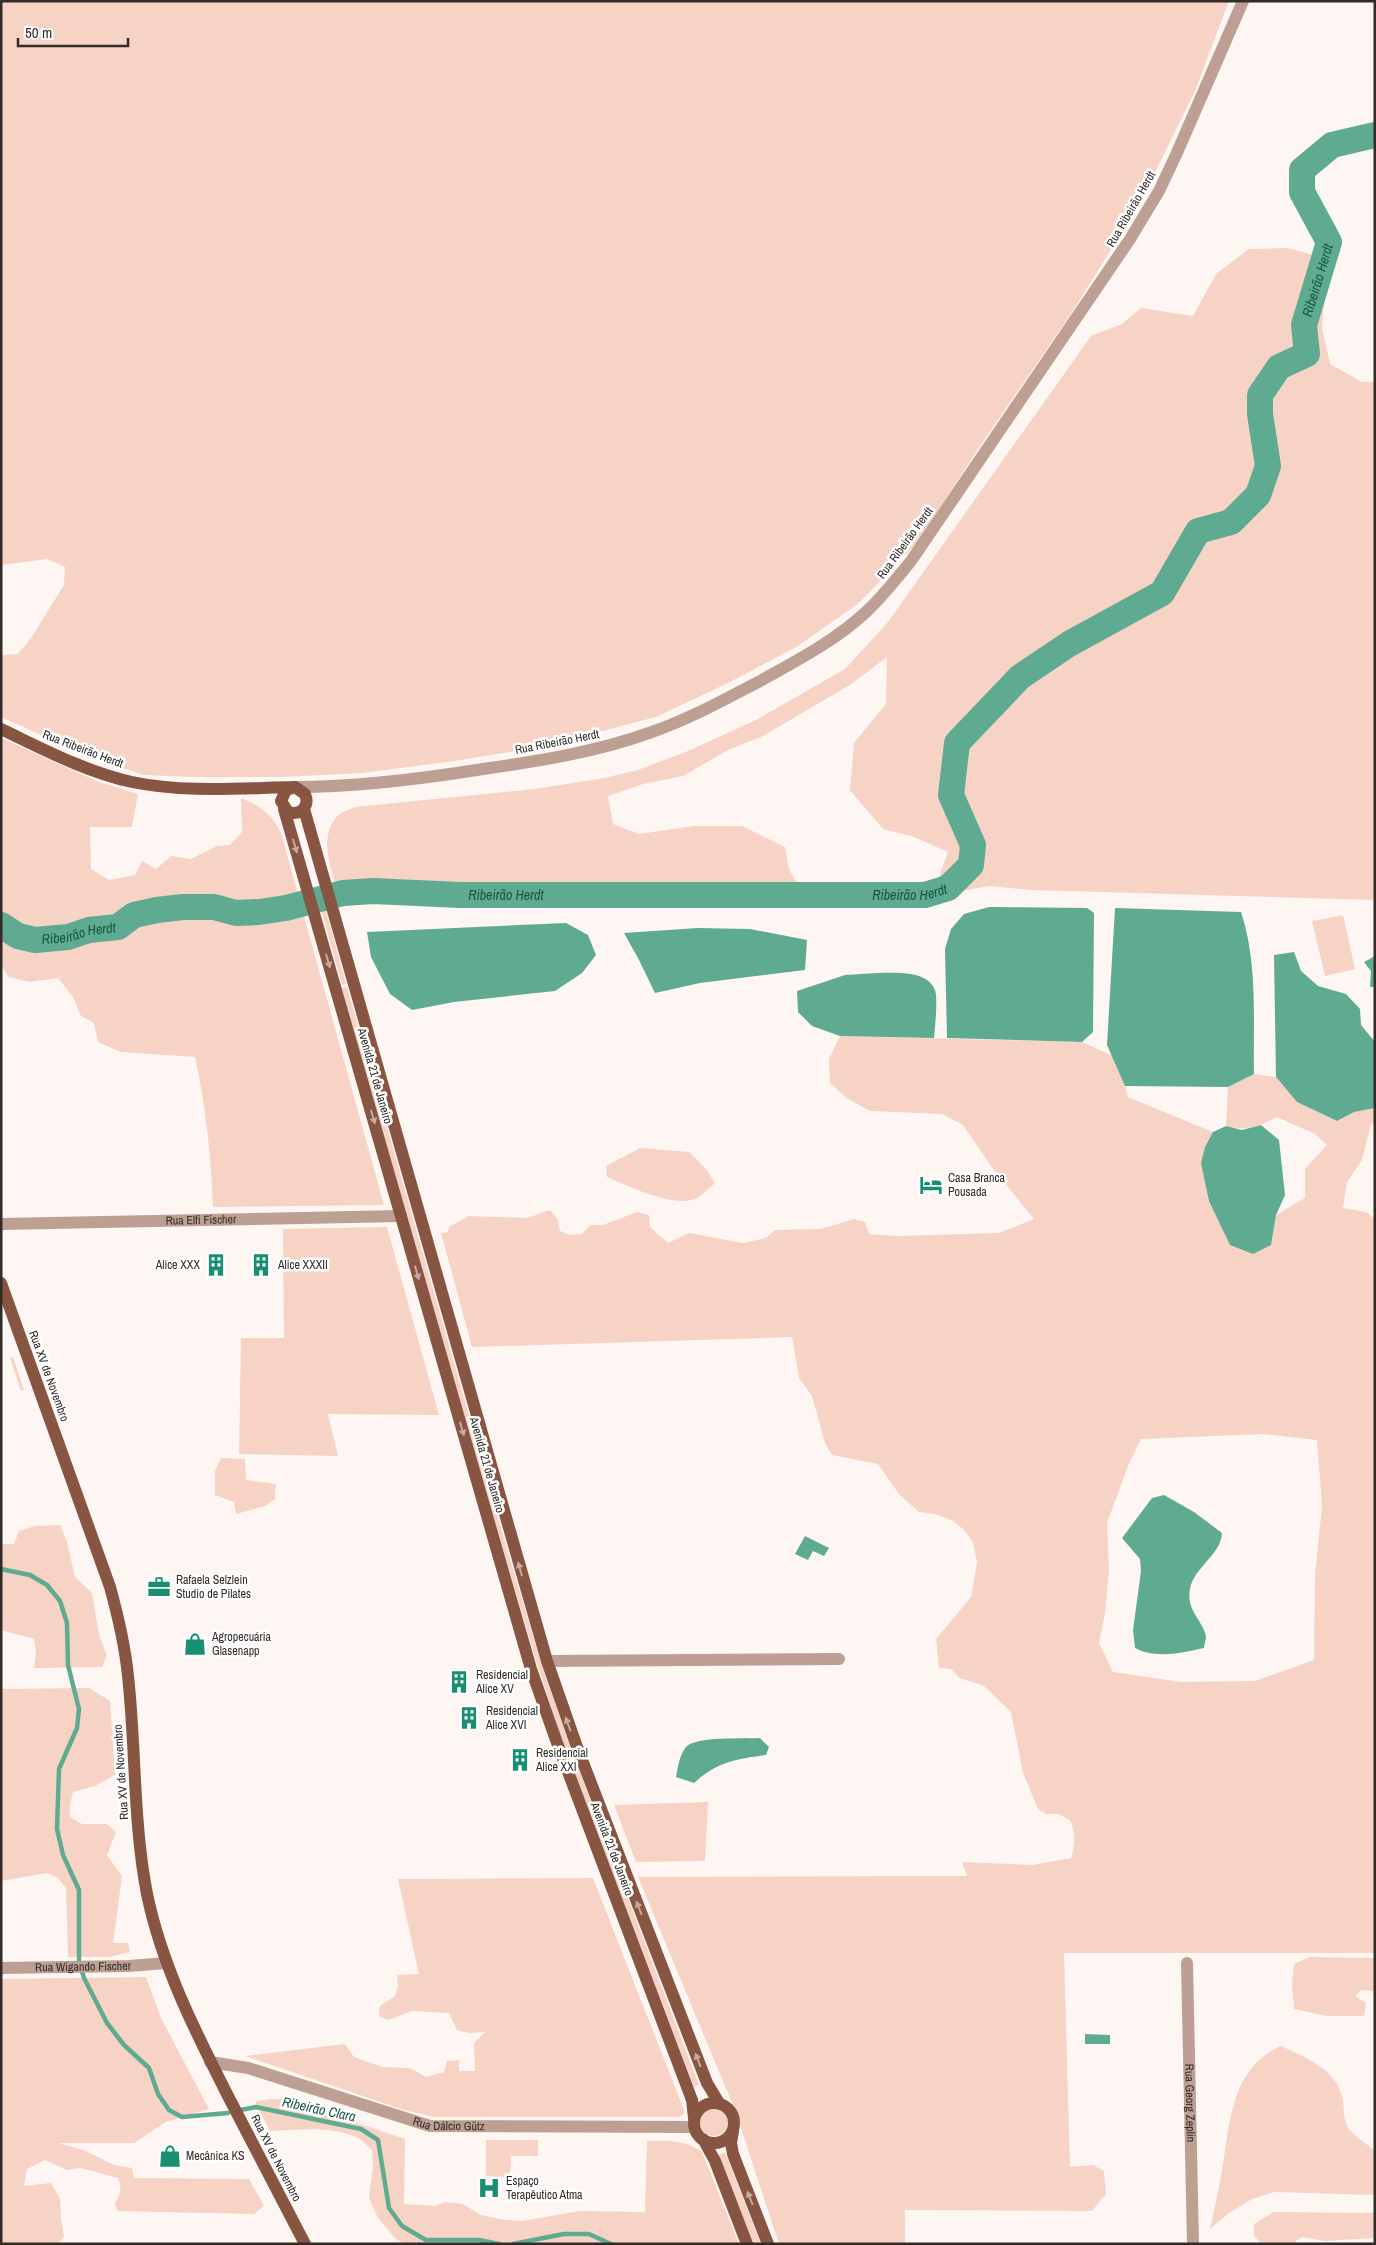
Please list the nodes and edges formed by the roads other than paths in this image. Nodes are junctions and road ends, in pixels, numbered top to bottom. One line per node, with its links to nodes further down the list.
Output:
1 (1243, 1): 4 (street, Rua Ribeirão Herdt)
2 (1, 729): 5 (main road, Rua Ribeirão Herdt)
3 (295, 787): 4 (street, Rua Ribeirão Herdt); 5 (main road, Rua Ribeirão Herdt); 6 (main road); 7 (main road)
4 (340, 787): 6 (street, Rua Ribeirão Herdt)
5 (246, 788): 7 (main road, Rua Ribeirão Herdt)
6 (305, 807): 7 (main road); 12 (main road, Avenida 21 de Janeiro, one-way to 6)
7 (283, 808): 8 (main road, Avenida 21 de Janeiro, one-way to 8)
8 (401, 1216): 9 (street, Rua Elfi Fischer); 18 (main road, Avenida 21 de Janeiro, one-way to 18)
9 (1, 1224)
10 (1, 1283): 13 (main road, Rua XV de Novembro)
11 (839, 1658): 12 (street)
12 (547, 1661): 17 (main road, Avenida 21 de Janeiro, one-way to 12)
13 (166, 1963): 15 (street, Rua Wigando Fischer); 16 (main road, Rua XV de Novembro)
14 (1186, 1963): 24 (street, Rua Georg Zeplin)
15 (1, 1968)
16 (210, 2062): 18 (street, Rua Dálcio Gütz); 21 (main road, Rua XV de Novembro)
17 (719, 2103): 18 (main road); 19 (main road)
18 (694, 2122): 20 (main road)
19 (734, 2128): 20 (main road); 23 (main road, one-way to 19)
20 (703, 2140): 22 (main road)
21 (305, 2244)
22 (747, 2244)
23 (768, 2244)
24 (1192, 2244)

